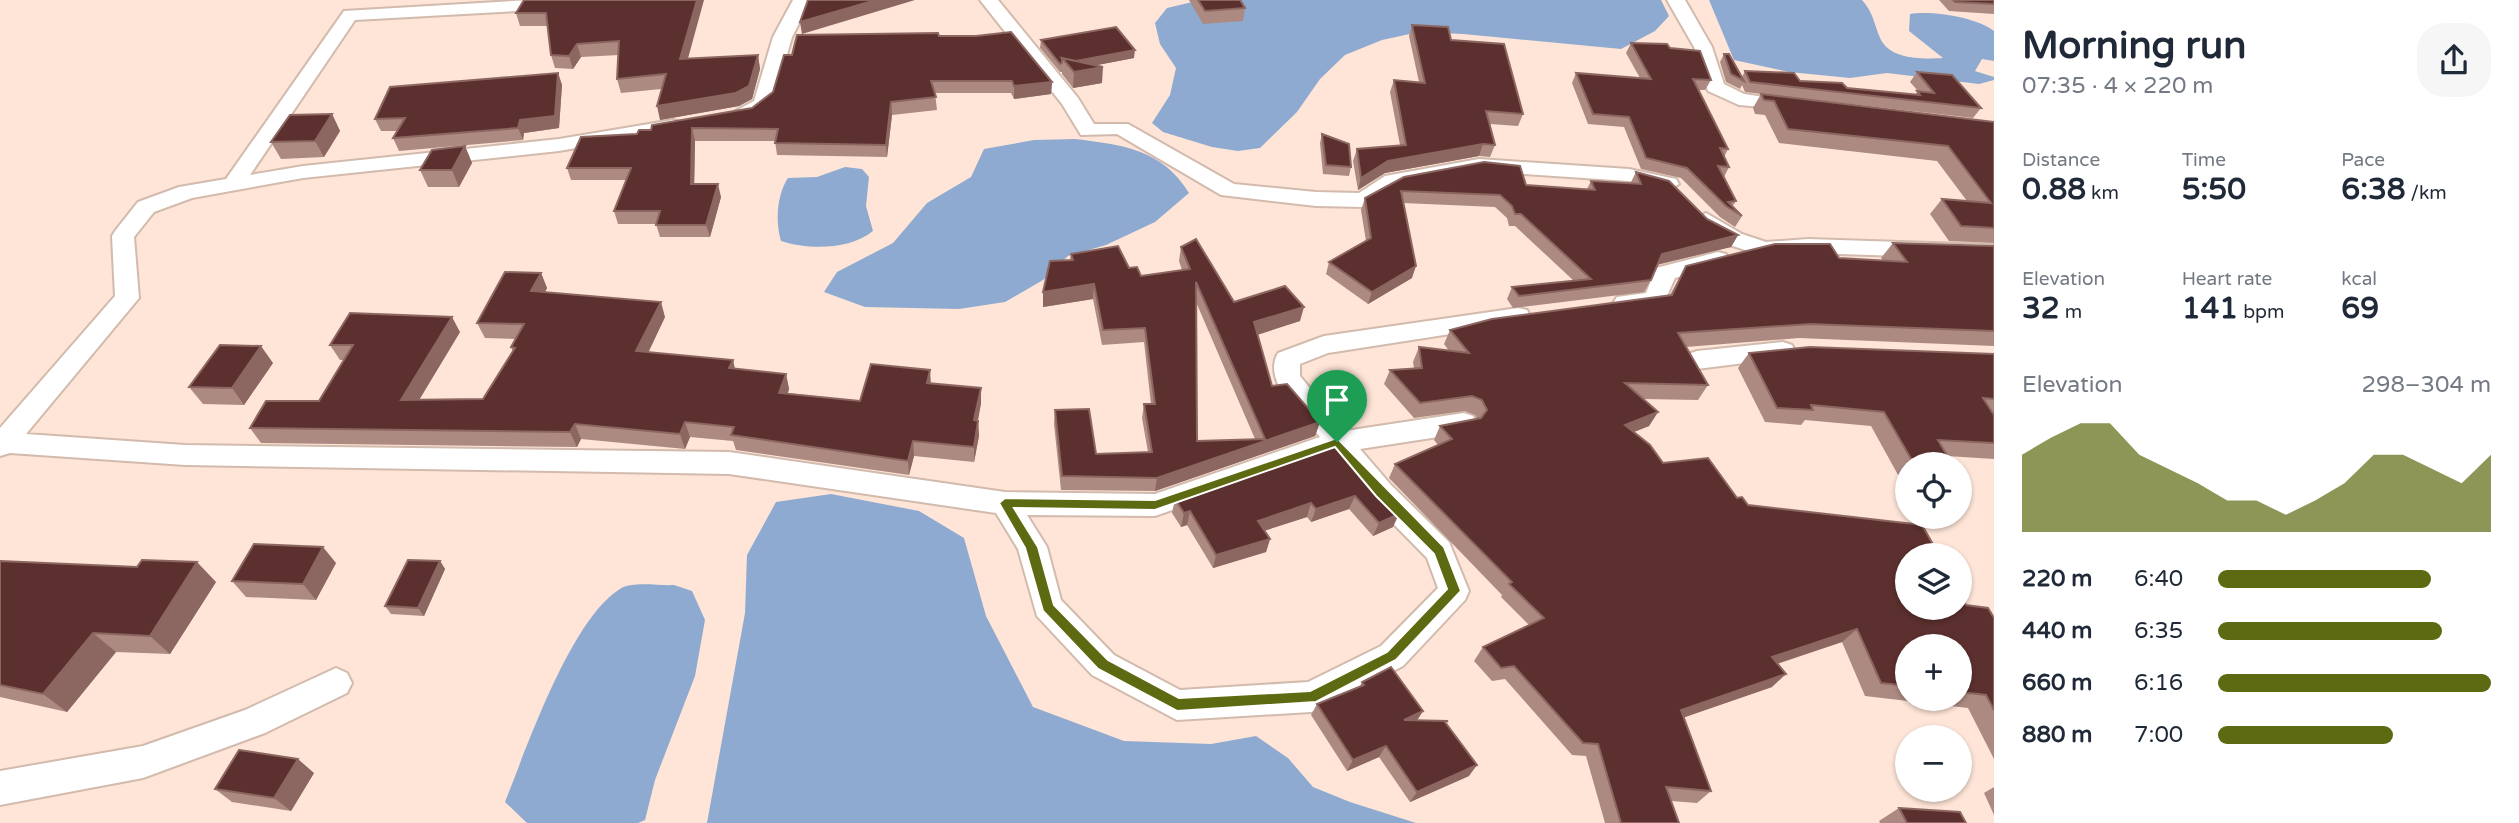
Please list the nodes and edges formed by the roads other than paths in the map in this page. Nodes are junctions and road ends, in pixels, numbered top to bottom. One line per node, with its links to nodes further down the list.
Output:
1 (802, 0): 6 (street)
2 (989, 0): 9 (street)
3 (1676, 0): 5 (street)
4 (578, 3): 8 (street)
5 (1810, 108)
6 (720, 118)
7 (693, 123): 8 (street)
8 (233, 184): 17 (street)
9 (1765, 249): 10 (street); 11 (street)
10 (1994, 252)
11 (1595, 305)
12 (1541, 313): 16 (street)
13 (1813, 350): 14 (street)
14 (1697, 360)
15 (1464, 423): 16 (street)
16 (1337, 442): 18 (street); 18 (street)
17 (1, 444): 18 (street)
18 (1005, 503)
19 (336, 683): 20 (street)
20 (0, 788)

